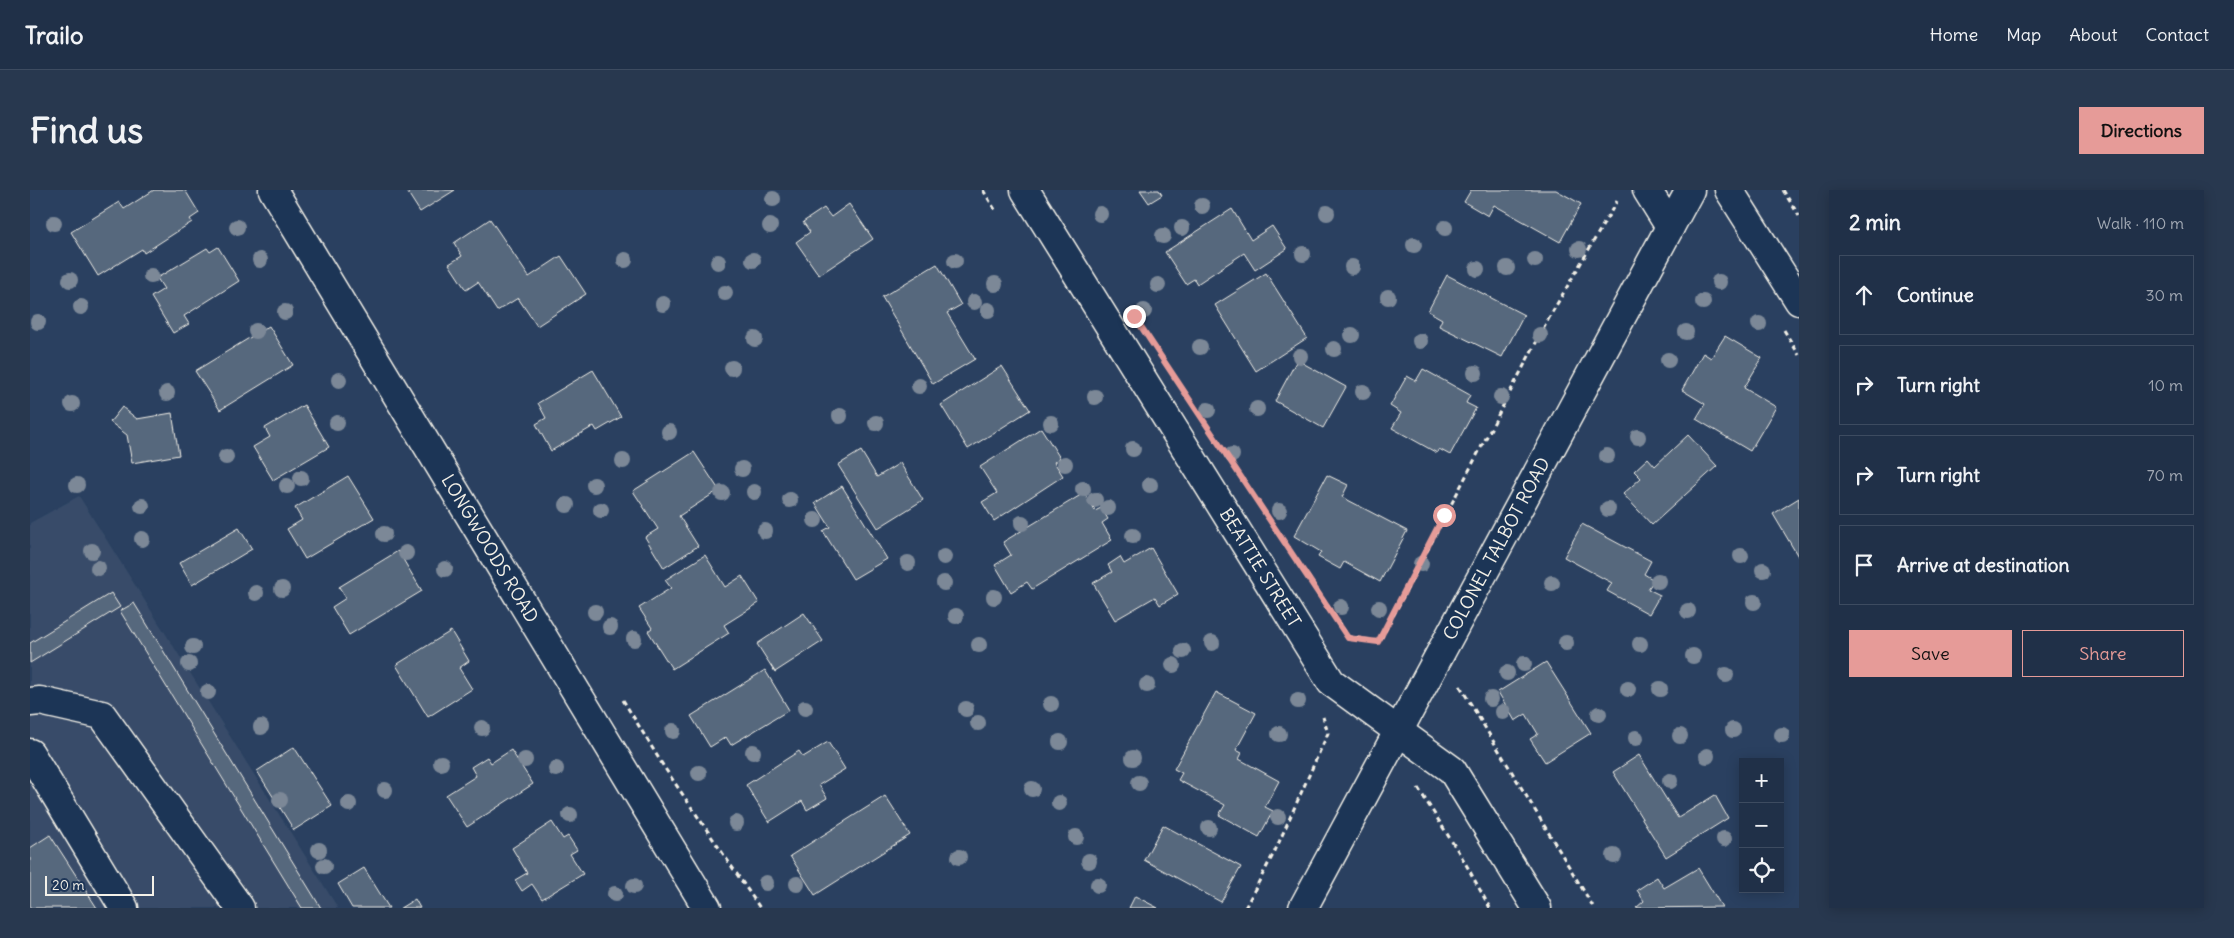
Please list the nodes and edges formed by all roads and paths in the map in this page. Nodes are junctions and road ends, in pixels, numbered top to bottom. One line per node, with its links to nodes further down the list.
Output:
1 (273, 190): 24 (main road, LONGWOODS ROAD)
2 (983, 190): 9 (path)
3 (1025, 190): 19 (main road, BEATTIE STREET)
4 (1647, 190): 11 (main road)
5 (1690, 190): 11 (main road, COLONEL TALBOT ROAD)
6 (1729, 190): 12 (main road)
7 (1783, 190): 10 (path)
8 (1619, 198): 15 (path)
9 (999, 215)
10 (1799, 216)
11 (1670, 227): 19 (main road, COLONEL TALBOT ROAD)
12 (1799, 301)
13 (1779, 322): 14 (path)
14 (1799, 355)
15 (1294, 555)
16 (1458, 684): 29 (path)
17 (30, 702): 23 (main road)
18 (1322, 715): 25 (path)
19 (1397, 732): 26 (main road, COLONEL TALBOT ROAD); 28 (main road, BEATTIE STREET)
20 (30, 753): 22 (main road)
21 (1415, 783): 27 (path)
22 (124, 908)
23 (240, 908)
24 (707, 908)
25 (1245, 908)
26 (1303, 908)
27 (1490, 908)
28 (1537, 908)
29 (1594, 908)

